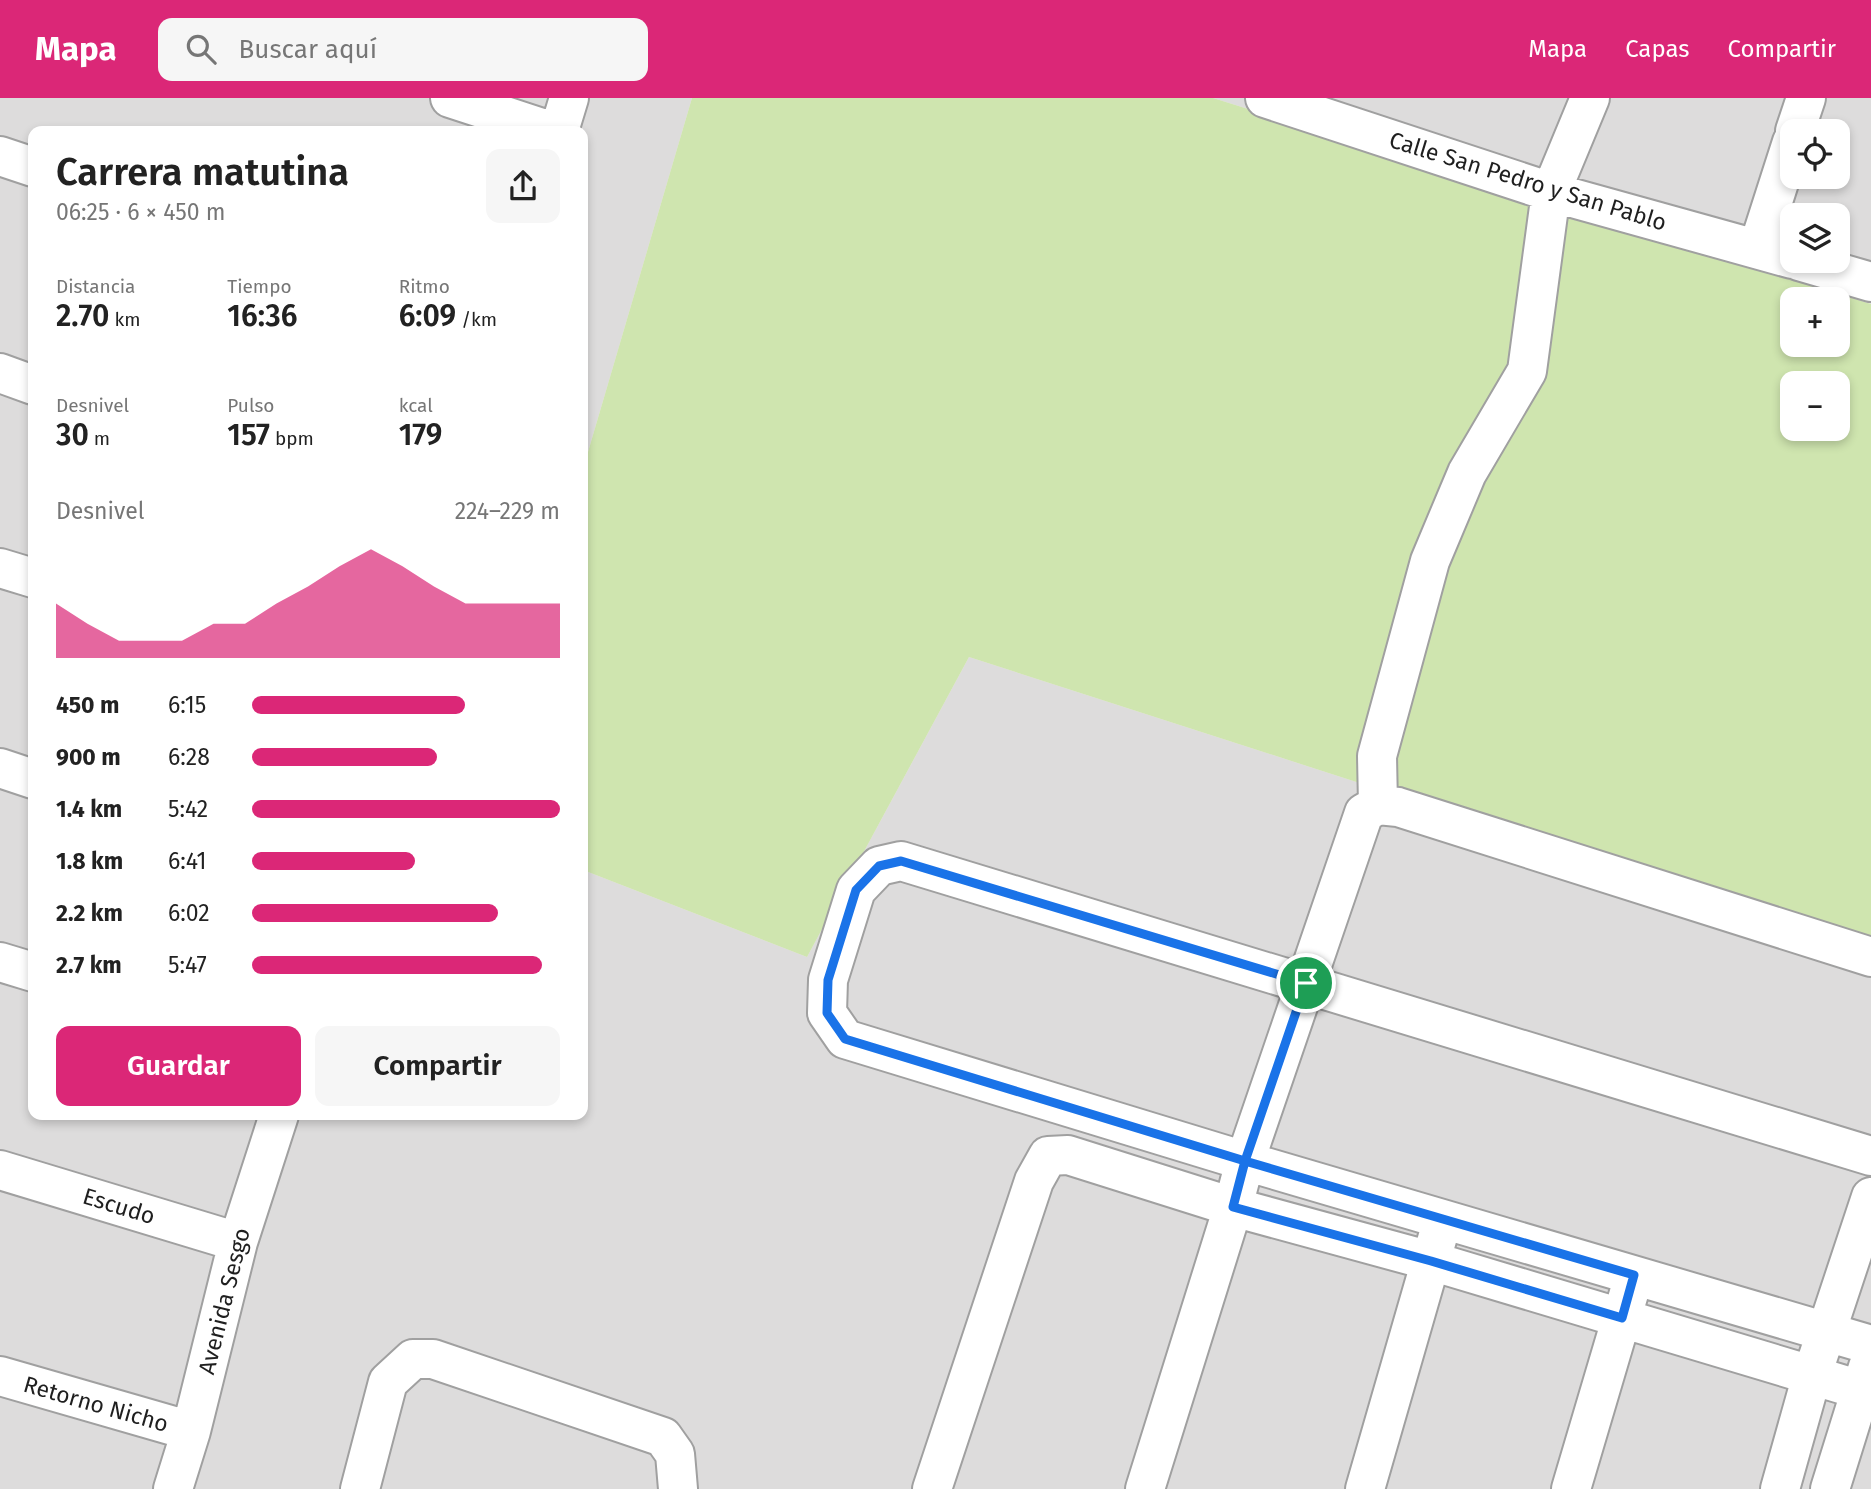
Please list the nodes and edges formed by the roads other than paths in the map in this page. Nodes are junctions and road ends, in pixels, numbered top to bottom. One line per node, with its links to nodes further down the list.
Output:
1 (450, 98): 7 (street)
2 (569, 98): 8 (street)
3 (1265, 98): 12 (street, Calle San Pedro y San Pablo)
4 (1590, 98): 12 (street)
5 (1806, 98): 6 (street)
6 (1799, 119)
7 (536, 126)
8 (561, 126)
9 (0, 156): 10 (street)
10 (28, 165)
11 (1785, 189): 13 (street)
12 (1551, 192): 13 (street, Calle San Pedro y San Pablo); 20 (street)
13 (1775, 253)
14 (1840, 273): 15 (street)
15 (1871, 282)
16 (0, 373): 17 (street)
17 (28, 383)
18 (0, 768): 19 (street)
19 (28, 777)
20 (1378, 805): 21 (street); 24 (street)
21 (1871, 957)
22 (0, 962): 23 (street)
23 (28, 970)
24 (1306, 983): 26 (street); 27 (street); 27 (street)
25 (277, 1120): 32 (street, Avenida Sesgo)
26 (1871, 1156)
27 (1245, 1161): 30 (street); 31 (street)
28 (0, 1170): 32 (street, Escudo)
29 (1871, 1197): 36 (street)
30 (1233, 1207): 33 (street); 45 (street); 46 (street)
31 (1443, 1218): 33 (street); 34 (street)
32 (238, 1242): 41 (street, Avenida Sesgo)
33 (1431, 1261): 35 (street); 47 (street)
34 (1634, 1275): 35 (street); 36 (street)
35 (1622, 1318): 38 (street); 48 (street)
36 (1826, 1333): 37 (street); 38 (street)
37 (1871, 1345)
38 (1812, 1375): 40 (street); 49 (street)
39 (0, 1376): 41 (street, Retorno Nicho)
40 (1868, 1380): 50 (street)
41 (191, 1432): 42 (street, Avenida Sesgo)
42 (173, 1489)
43 (360, 1489): 44 (street)
44 (678, 1489)
45 (932, 1489)
46 (1145, 1489)
47 (1365, 1489)
48 (1571, 1489)
49 (1780, 1489)
50 (1830, 1489)

